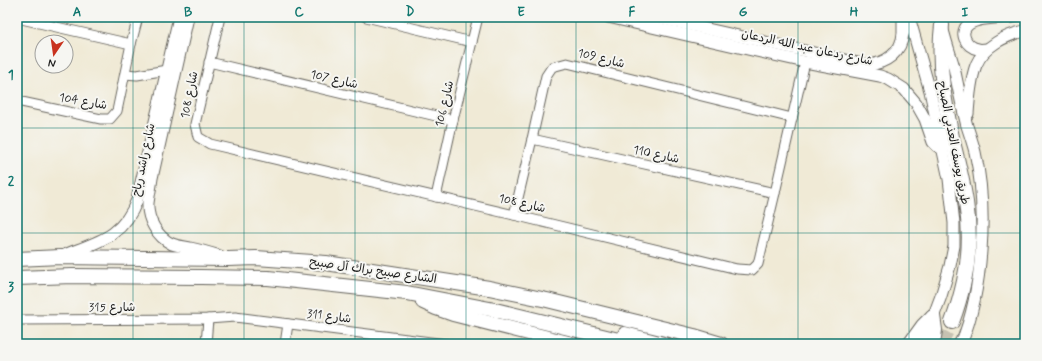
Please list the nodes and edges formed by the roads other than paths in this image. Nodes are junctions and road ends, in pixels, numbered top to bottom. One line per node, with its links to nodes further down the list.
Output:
1 (138, 17): 18 (street, شارع 104)
2 (179, 17): 23 (street, شارع راشد رباح)
3 (188, 17): 37 (street, شارع راشد رباح)
4 (220, 17): 20 (street, شارع 108)
5 (366, 17): 17 (street)
6 (478, 17): 17 (street, شارع 106)
7 (608, 17): 15 (street, شارع ردعان عبد الله الردعان)
8 (654, 17): 15 (street, شارع ردعان عبد الله الردعان)
9 (902, 17): 22 (street, شارع ردعان عبد الله الردعان)
10 (909, 17): 31 (street, طريق يوسف العذبي الصباح)
11 (1013, 17): 13 (street)
12 (17, 18): 18 (street)
13 (980, 18): 19 (street)
14 (941, 21): 29 (street, طريق يوسف العذبي الصباح); 44 (main road)
15 (671, 26): 21 (street, شارع ردعان عبد الله الردعان); 22 (street, شارع ردعان عبد الله الردعان)
16 (1025, 31): 19 (street)
17 (472, 42): 28 (street, شارع 106)
18 (131, 44): 24 (street, شارع 104)
19 (987, 49): 29 (street)
20 (209, 62): 28 (street, شارع 107); 33 (street, شارع 108)
21 (804, 62): 25 (street, شارع ردعان عبد الله الردعان); 27 (street, شارع 108)
22 (882, 63): 25 (street)
23 (167, 70): 24 (street); 35 (street, شارع راشد رباح)
24 (125, 74): 26 (street, شارع 104)
25 (880, 76): 31 (street, شارع ردعان عبد الله الردعان)
26 (17, 101)
27 (792, 118): 30 (street, شارع 109); 32 (street, شارع 108)
28 (453, 120): 33 (street, شارع 106)
29 (967, 126): 56 (street, طريق يوسف العذبي الصباح)
30 (532, 139): 32 (street, شارع 110); 34 (street, شارع 109)
31 (943, 149): 40 (street, طريق يوسف العذبي الصباح)
32 (776, 193): 34 (street, شارع 108)
33 (436, 197): 34 (street, شارع 108)
34 (514, 215)
35 (60, 257): 36 (main road, الشارع صبيح براك آل صبيح); 37 (main road, الشارع صبيح براك آل صبيح)
36 (17, 259)
37 (228, 259): 52 (main road, الشارع صبيح براك آل صبيح)
38 (17, 278): 39 (main road, الشارع صبيح براك آل صبيح)
39 (407, 293): 43 (main road, الشارع صبيح براك آل صبيح); 49 (main road)
40 (933, 316): 53 (main road); 54 (street, طريق يوسف العذبي الصباح); 55 (main road)
41 (208, 319): 42 (street, شارع 315); 45 (street, شارع 311); 46 (street)
42 (17, 320)
43 (542, 321): 50 (main road, الشارع صبيح براك آل صبيح); 51 (main road)
44 (952, 322)
45 (288, 324): 47 (street); 48 (street, شارع 311)
46 (206, 344)
47 (285, 344)
48 (446, 344)
49 (572, 344)
50 (635, 344)
51 (664, 344)
52 (721, 344)
53 (910, 344)
54 (924, 344)
55 (933, 344)
56 (961, 344)

